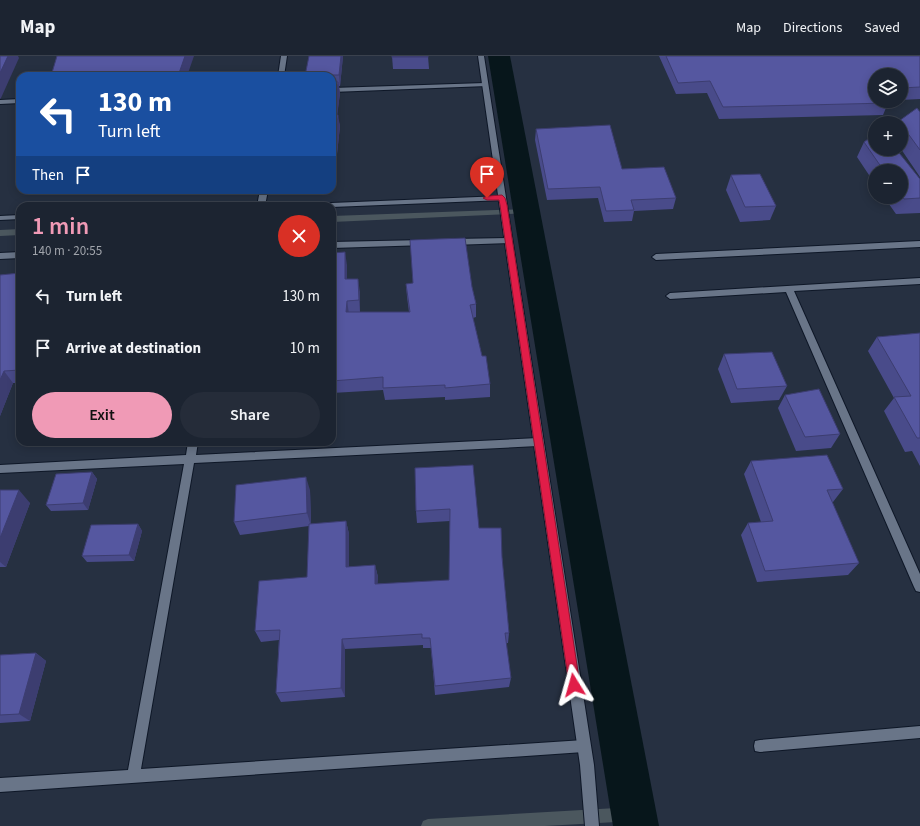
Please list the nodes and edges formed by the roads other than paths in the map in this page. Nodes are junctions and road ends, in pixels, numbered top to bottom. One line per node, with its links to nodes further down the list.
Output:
1 (284, 56): 3 (street)
2 (481, 56): 4 (street)
3 (282, 72)
4 (485, 85): 5 (street); 8 (street)
5 (336, 90)
6 (16, 101): 7 (street)
7 (0, 102)
8 (503, 201): 9 (street); 12 (street)
9 (336, 205)
10 (16, 217): 11 (street)
11 (0, 218)
12 (508, 238): 13 (street); 23 (street)
13 (447, 242)
14 (432, 243): 16 (street)
15 (920, 244): 19 (street)
16 (336, 245)
17 (16, 255): 18 (street)
18 (0, 256)
19 (656, 257)
20 (920, 281): 21 (street)
21 (789, 289): 22 (street); 27 (street)
22 (670, 296)
23 (538, 442): 25 (street); 29 (street)
24 (192, 446): 25 (street)
25 (190, 460): 26 (street); 31 (street)
26 (0, 469)
27 (920, 587)
28 (920, 732): 30 (street)
29 (584, 746): 31 (street); 33 (street)
30 (760, 746)
31 (133, 776): 32 (street)
32 (0, 785)
33 (592, 826)

